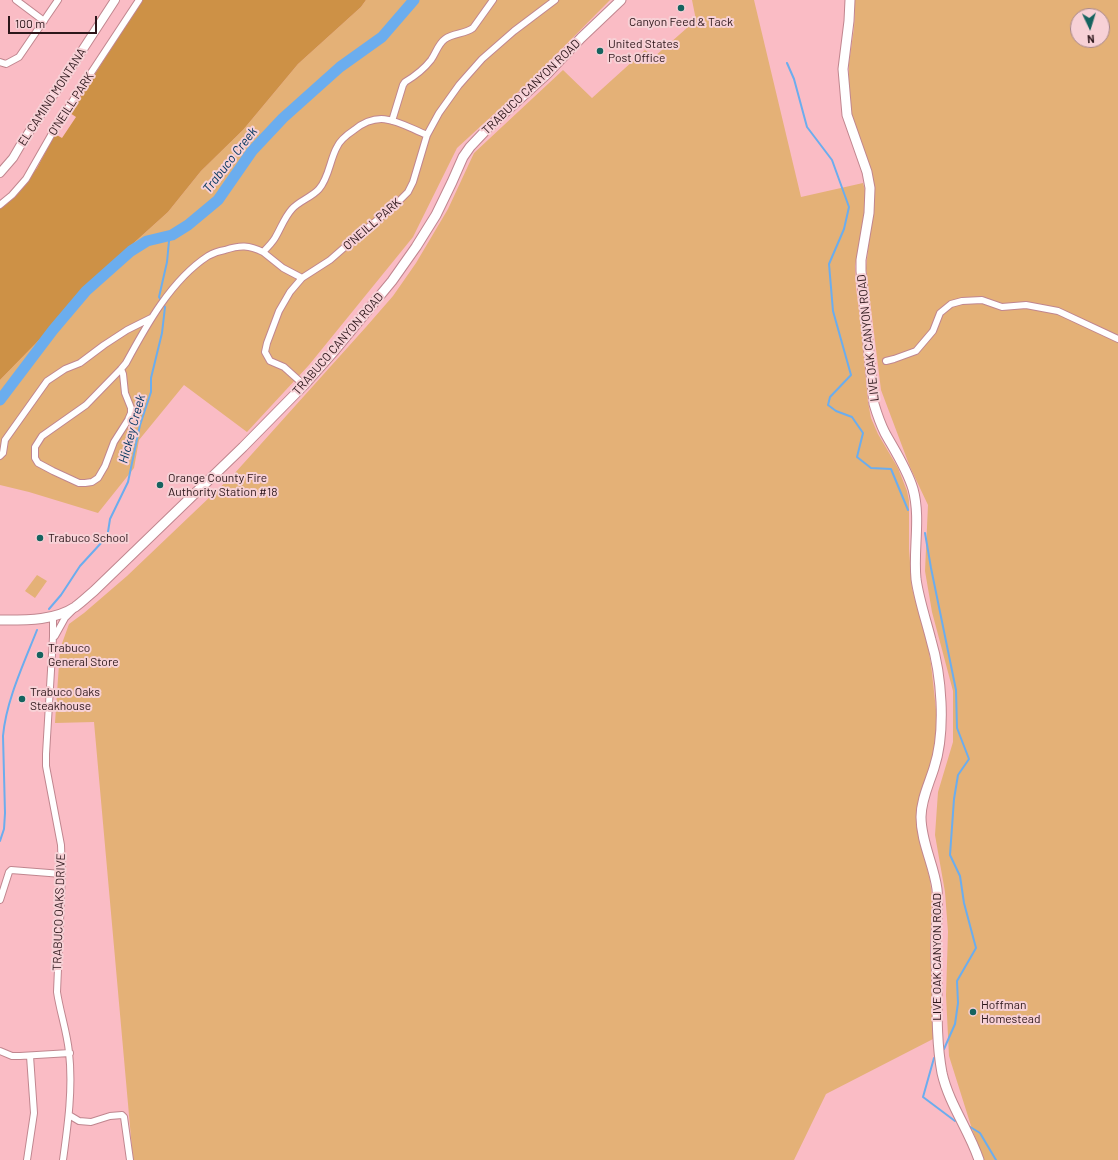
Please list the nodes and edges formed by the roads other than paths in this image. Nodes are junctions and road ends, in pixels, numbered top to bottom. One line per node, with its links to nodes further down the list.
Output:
1 (16, 0): 9 (street)
2 (58, 0): 9 (street)
3 (115, 0): 13 (street, EL CAMINO MONTANA)
4 (139, 0): 14 (street, O'NEILL PARK)
5 (493, 0): 11 (street)
6 (555, 0): 12 (street, O'NEILL PARK)
7 (621, 0): 21 (main road, TRABUCO CANYON ROAD)
8 (850, 0): 36 (main road, LIVE OAK CANYON ROAD)
9 (44, 21): 10 (street)
10 (3, 63)
11 (392, 121): 12 (street); 15 (street)
12 (428, 135): 16 (street, O'NEILL PARK)
13 (0, 172)
14 (0, 205)
15 (263, 252): 16 (street); 17 (street)
16 (302, 278): 21 (street, O'NEILL PARK)
17 (152, 317): 20 (street); 22 (street)
18 (1118, 339): 19 (street)
19 (886, 361)
20 (121, 369): 20 (street)
21 (304, 385): 23 (main road, TRABUCO CANYON ROAD)
22 (0, 456)
23 (75, 607): 24 (main road, TRABUCO CANYON ROAD); 26 (street)
24 (53, 616): 25 (main road, TRABUCO CANYON ROAD); 26 (street, TRABUCO OAKS DRIVE)
25 (0, 620)
26 (53, 641): 27 (street, TRABUCO OAKS DRIVE)
27 (62, 874): 28 (street); 30 (street, TRABUCO OAKS DRIVE)
28 (0, 900)
29 (0, 1051): 31 (street)
30 (70, 1053): 31 (street); 32 (street, TRABUCO OAKS DRIVE)
31 (30, 1056): 33 (street)
32 (69, 1115): 34 (street, TRABUCO OAKS DRIVE); 35 (street)
33 (27, 1160)
34 (63, 1160)
35 (130, 1160)
36 (979, 1160)

